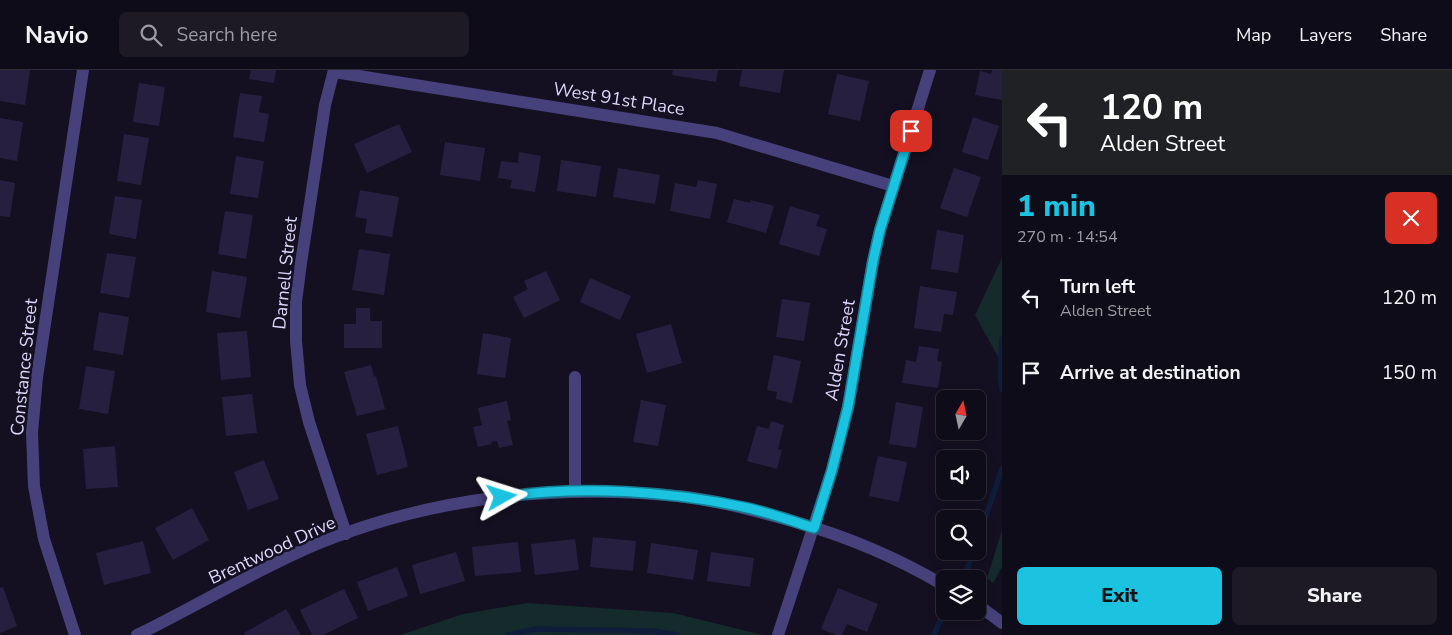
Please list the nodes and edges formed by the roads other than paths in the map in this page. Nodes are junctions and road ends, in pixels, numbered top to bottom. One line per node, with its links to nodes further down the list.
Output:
1 (83, 70): 12 (street, Constance Street)
2 (930, 70): 4 (street, Alden Street)
3 (334, 71): 4 (street, West 91st Place); 8 (street, Darnell Street)
4 (893, 186): 7 (street, Alden Street)
5 (574, 377): 6 (street)
6 (575, 492): 7 (street, Brentwood Drive); 8 (street, Brentwood Drive)
7 (814, 528): 9 (street, Brentwood Drive); 14 (street, Alden Street)
8 (346, 534): 13 (street, Brentwood Drive)
9 (936, 580)
10 (986, 611): 11 (street)
11 (1002, 623)
12 (75, 635)
13 (137, 635)
14 (778, 635)

